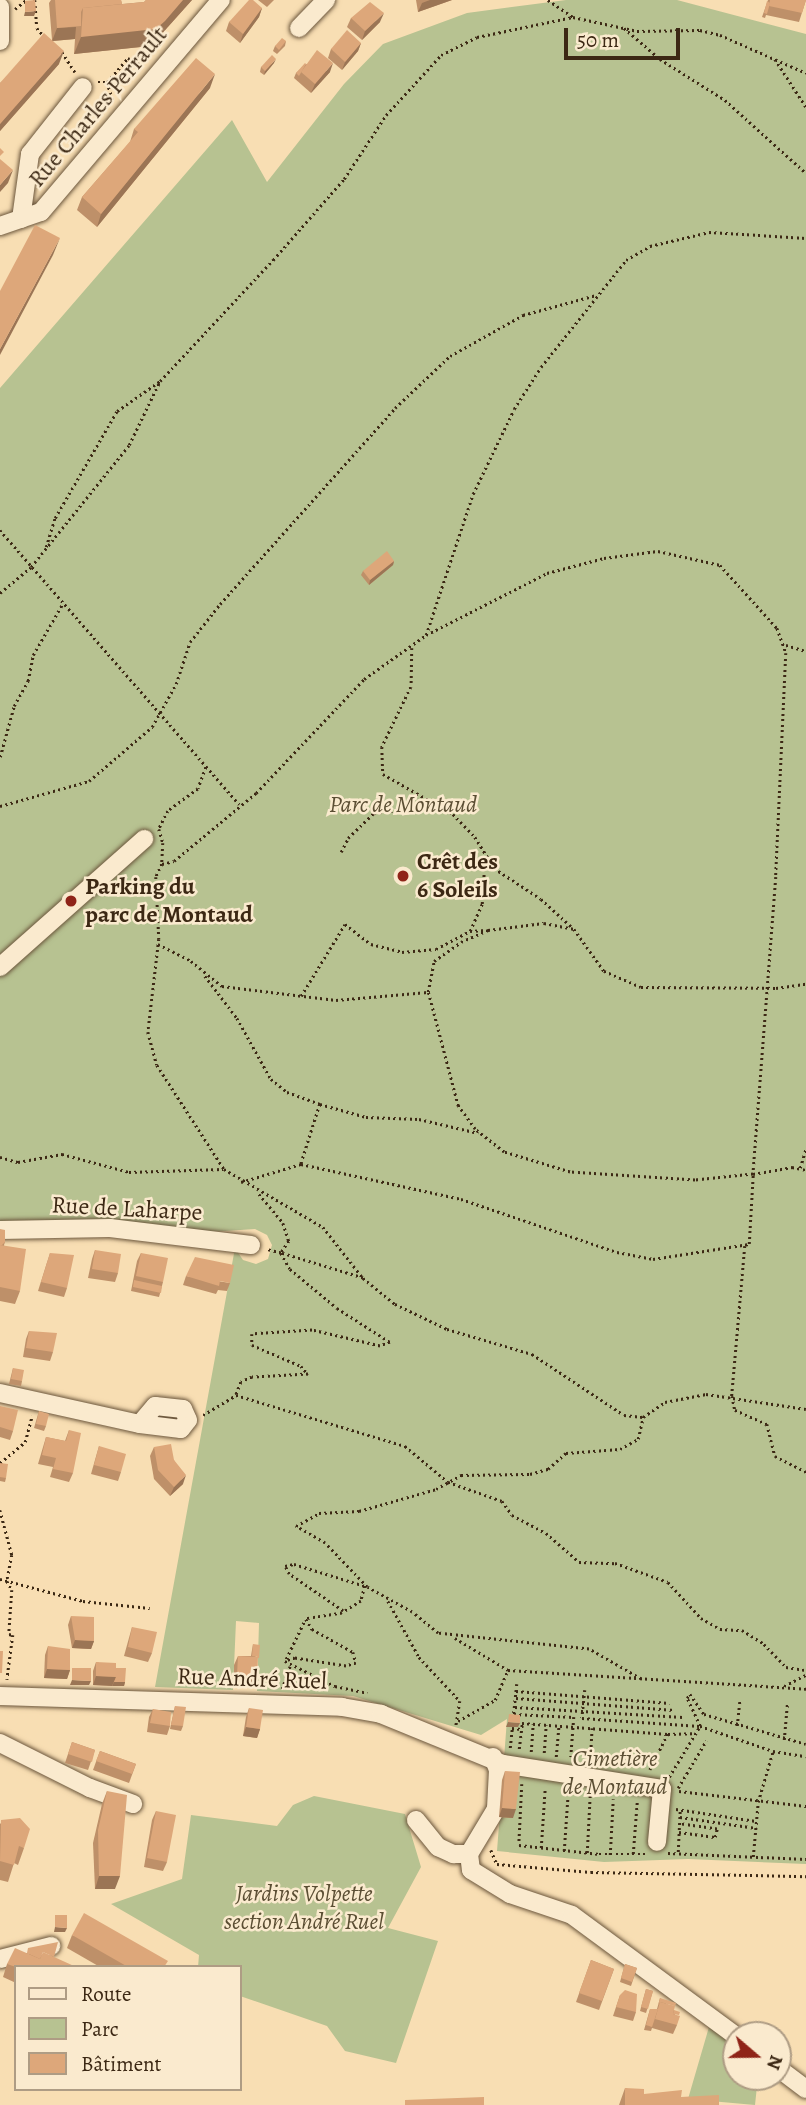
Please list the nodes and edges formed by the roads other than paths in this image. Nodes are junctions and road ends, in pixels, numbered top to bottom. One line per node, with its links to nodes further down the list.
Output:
1 (220, 0): 7 (street, Rue Charles Perrault)
2 (326, 0): 4 (street)
3 (0, 7): 5 (street)
4 (299, 28)
5 (0, 41)
6 (83, 87): 7 (street)
7 (21, 219): 8 (street, Rue Charles Perrault)
8 (0, 226)
9 (144, 839): 10 (street)
10 (0, 967)
11 (0, 1230): 12 (street, Rue de Laharpe)
12 (251, 1245)
13 (0, 1393): 14 (street)
14 (188, 1420)
15 (5, 1696): 17 (street, Rue André Ruel)
16 (0, 1743): 18 (street)
17 (532, 1768): 20 (street, Rue André Ruel); 21 (street)
18 (134, 1804)
19 (416, 1820): 21 (street)
20 (657, 1842)
21 (469, 1854): 24 (street)
22 (51, 1946): 23 (street)
23 (0, 1959)
24 (722, 2026)

